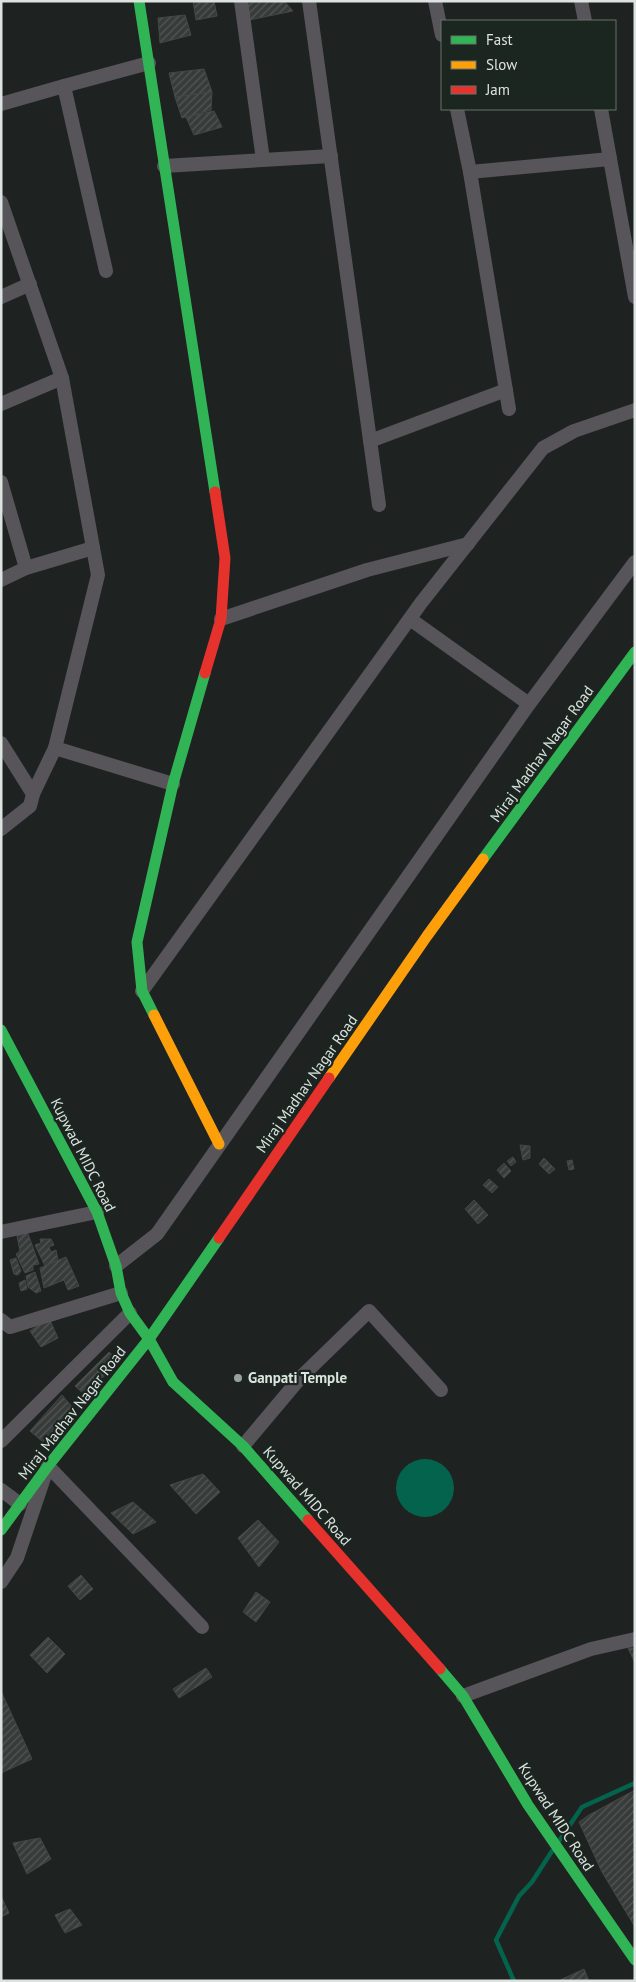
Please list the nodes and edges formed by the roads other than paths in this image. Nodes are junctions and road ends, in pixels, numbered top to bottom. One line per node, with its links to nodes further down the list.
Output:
1 (139, 1): 8 (street)
2 (241, 1): 15 (street)
3 (309, 1): 13 (street)
4 (435, 1): 7 (street)
5 (581, 1): 6 (street)
6 (585, 20)
7 (441, 30)
8 (149, 63): 9 (street); 16 (street)
9 (64, 86): 10 (street); 20 (street)
10 (1, 104)
11 (457, 110): 17 (street)
12 (601, 110): 14 (street)
13 (331, 156): 15 (street); 29 (street)
14 (610, 159): 17 (street); 23 (street)
15 (263, 160): 16 (street)
16 (164, 166): 37 (street)
17 (470, 172): 25 (street)
18 (1, 202): 19 (street)
19 (5, 223): 21 (street)
20 (106, 270)
21 (30, 284): 22 (street); 24 (street)
22 (1, 297)
23 (635, 297)
24 (62, 378): 26 (street); 33 (street)
25 (506, 390): 27 (street); 29 (street)
26 (1, 404)
27 (509, 409)
28 (635, 410): 32 (street)
29 (370, 441): 31 (street)
30 (1, 482): 35 (street)
31 (379, 505)
32 (468, 544): 37 (street); 38 (street)
33 (93, 548): 35 (street); 42 (street)
34 (635, 562): 40 (street)
35 (26, 568): 36 (street)
36 (1, 580)
37 (221, 619): 43 (street)
38 (410, 619): 40 (street); 46 (street)
39 (635, 652): 55 (street, Miraj Madhav Nagar Road)
40 (529, 704): 48 (street)
41 (1, 744): 44 (street)
42 (55, 748): 43 (street); 44 (street)
43 (173, 784): 46 (street)
44 (33, 794): 45 (street)
45 (1, 829)
46 (142, 991): 48 (street)
47 (1, 1030): 49 (street, Kupwad MIDC Road)
48 (218, 1144): 51 (street)
49 (97, 1212): 50 (street); 51 (street, Kupwad MIDC Road)
50 (1, 1232)
51 (116, 1266): 52 (street, Kupwad MIDC Road)
52 (121, 1293): 53 (street, Kupwad MIDC Road); 54 (street)
53 (130, 1313): 55 (street, Kupwad MIDC Road); 57 (street)
54 (1, 1320)
55 (149, 1339): 58 (street, Kupwad MIDC Road); 59 (street, Miraj Madhav Nagar Road)
56 (441, 1390): 58 (street)
57 (1, 1441)
58 (243, 1446): 66 (street, Kupwad MIDC Road)
59 (48, 1466): 61 (street, Miraj Madhav Nagar Road); 63 (street); 64 (street)
60 (1, 1490): 61 (street)
61 (20, 1504): 62 (street, Miraj Madhav Nagar Road)
62 (1, 1530)
63 (1, 1582)
64 (202, 1627)
65 (635, 1639): 66 (street)
66 (463, 1696): 67 (street, Kupwad MIDC Road)
67 (635, 1960)

